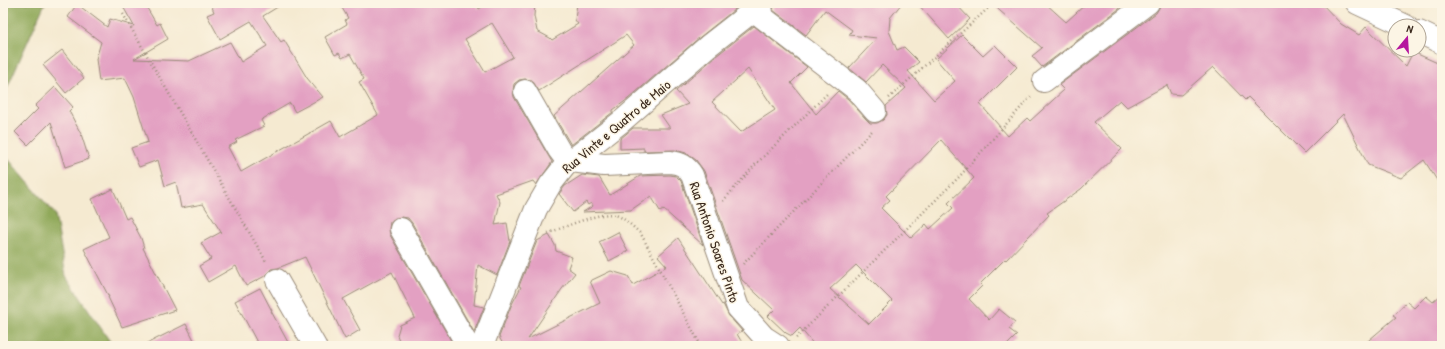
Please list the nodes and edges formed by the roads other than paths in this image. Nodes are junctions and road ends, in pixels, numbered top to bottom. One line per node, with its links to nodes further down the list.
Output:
1 (1148, 3): 7 (street)
2 (1357, 3): 4 (street)
3 (758, 7): 9 (street); 10 (street, Rua Vinte e Quatro de Maio)
4 (1389, 18)
5 (1427, 36): 6 (street)
6 (1442, 43)
7 (1044, 81)
8 (526, 91): 10 (street)
9 (875, 111)
10 (570, 162): 13 (street, Rua Antonio Soares Pinto); 16 (street, Rua Vinte e Quatro de Maio)
11 (401, 229): 15 (street)
12 (277, 280): 14 (street)
13 (785, 342)
14 (315, 346)
15 (468, 346)
16 (482, 346)

